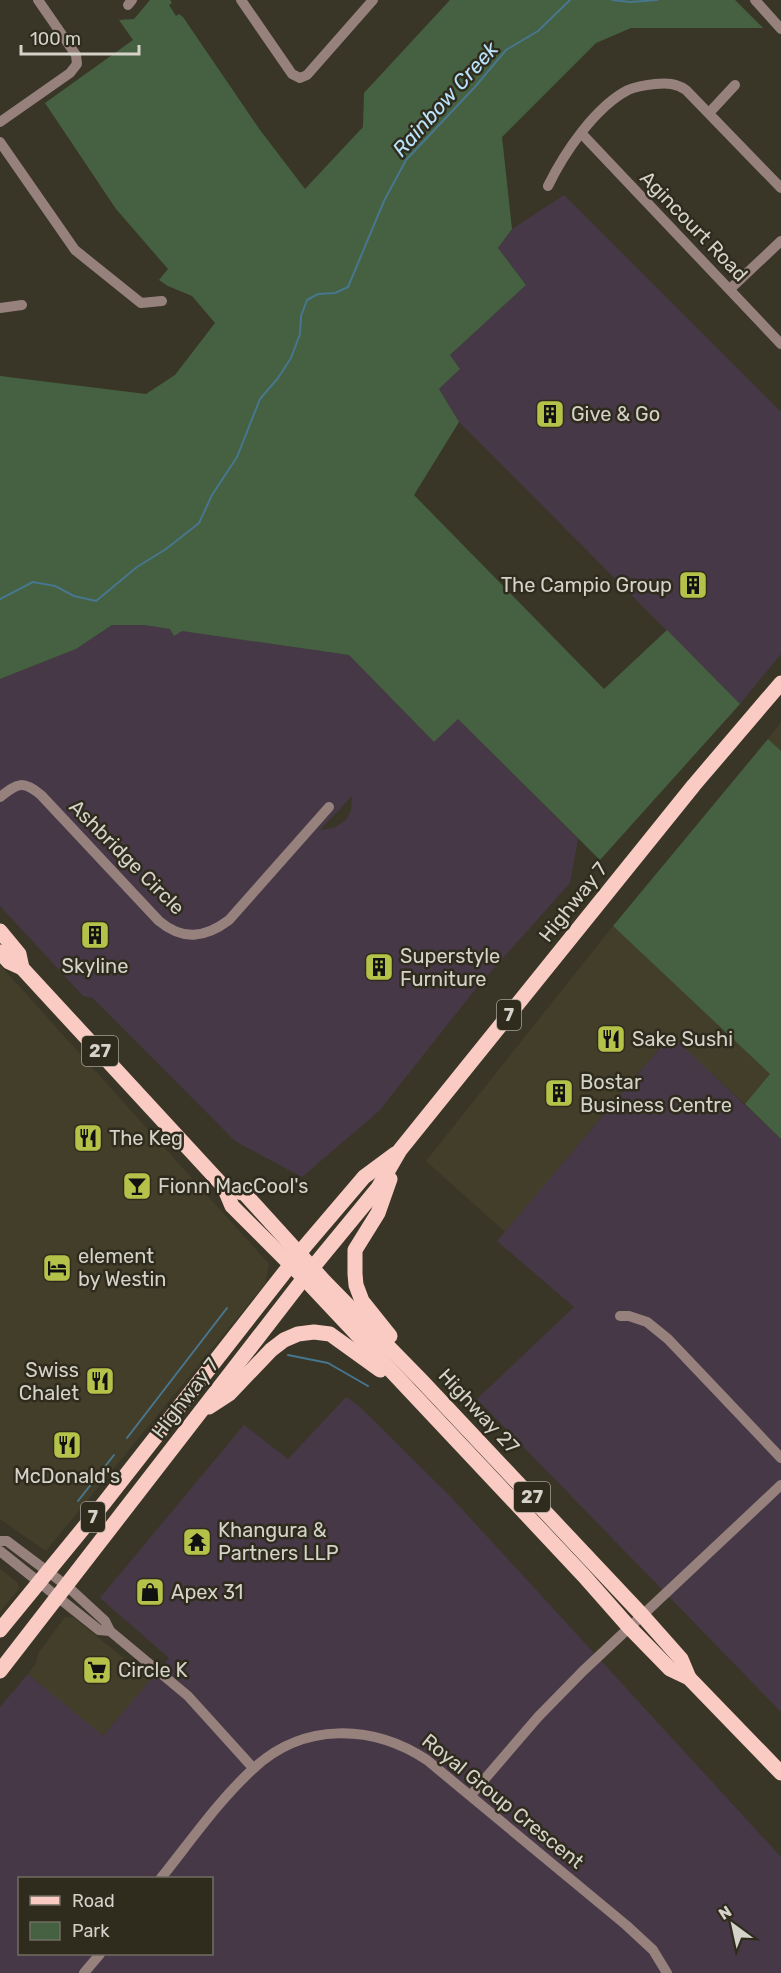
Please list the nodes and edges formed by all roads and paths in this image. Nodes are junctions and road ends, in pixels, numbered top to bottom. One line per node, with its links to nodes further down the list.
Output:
1 (38, 0): 8 (street)
2 (241, 0): 3 (street)
3 (373, 0)
4 (755, 0): 5 (street)
5 (781, 28)
6 (735, 85): 7 (street)
7 (709, 113): 9 (street); 12 (street)
8 (0, 122)
9 (582, 134): 11 (street); 14 (street, Agincourt Road)
10 (0, 142): 15 (street)
11 (548, 186)
12 (780, 186)
13 (781, 241): 14 (street)
14 (730, 289): 18 (street, Agincourt Road)
15 (162, 301)
16 (22, 305): 17 (street)
17 (0, 308)
18 (781, 344)
19 (781, 683): 25 (main road, Highway 7 / 7)
20 (0, 797): 21 (street, Ashbridge Circle)
21 (329, 807)
22 (0, 930): 24 (main road, Highway 27 / 27)
23 (0, 952): 24 (main road, Highway 27 / 27)
24 (22, 968): 26 (main road, Highway 27 / 27)
25 (400, 1150): 26 (main road, Highway 7 / 7); 27 (main road, Highway 7 / 7); 29 (main road)
26 (295, 1260): 27 (main road, Highway 27 / 27); 36 (main road, Highway 7 / 7)
27 (308, 1273): 29 (main road, Highway 27 / 27); 30 (main road, Highway 27 / 27); 31 (main road, Highway 7 / 7)
28 (620, 1316): 32 (street)
29 (421, 1380): 38 (main road, Highway 27 / 27)
30 (410, 1392): 31 (main road); 39 (main road, Highway 27 / 27)
31 (197, 1416): 37 (main road, Highway 7 / 7)
32 (781, 1458)
33 (781, 1485): 38 (street)
34 (0, 1541): 36 (street)
35 (0, 1551): 36 (street)
36 (44, 1576): 37 (street); 40 (main road, Highway 7 / 7)
37 (62, 1592): 41 (main road, Highway 7 / 7); 43 (street)
38 (642, 1615): 39 (street); 42 (main road, Highway 27 / 27)
39 (629, 1627): 42 (main road, Highway 27 / 27); 45 (street)
40 (0, 1630)
41 (0, 1671)
42 (689, 1678): 44 (main road, Highway 27 / 27)
43 (253, 1768): 45 (street, Royal Group Crescent); 46 (street, Royal Group Crescent)
44 (781, 1773)
45 (471, 1795): 49 (street, Royal Group Crescent)
46 (162, 1877)
47 (98, 1955): 48 (street)
48 (84, 1973)
49 (667, 1973)

